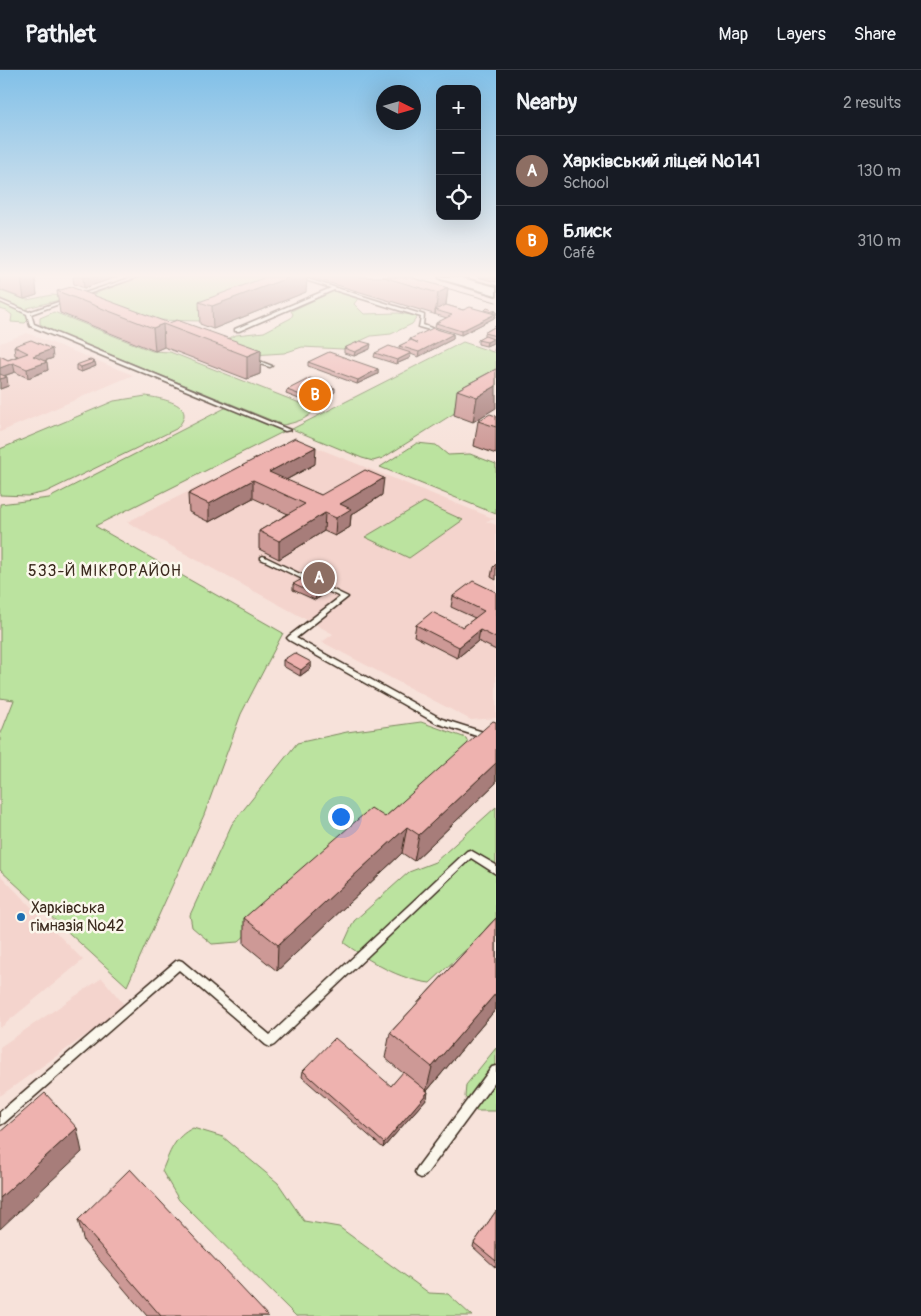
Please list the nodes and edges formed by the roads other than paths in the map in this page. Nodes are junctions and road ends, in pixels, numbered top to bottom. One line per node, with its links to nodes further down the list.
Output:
1 (57, 335): 4 (lane)
2 (243, 356): 3 (lane)
3 (270, 366)
4 (287, 430)
5 (264, 558): 6 (lane)
6 (496, 735)
7 (496, 870): 9 (lane)
8 (496, 1072): 10 (lane)
9 (0, 1119)
10 (421, 1172)

